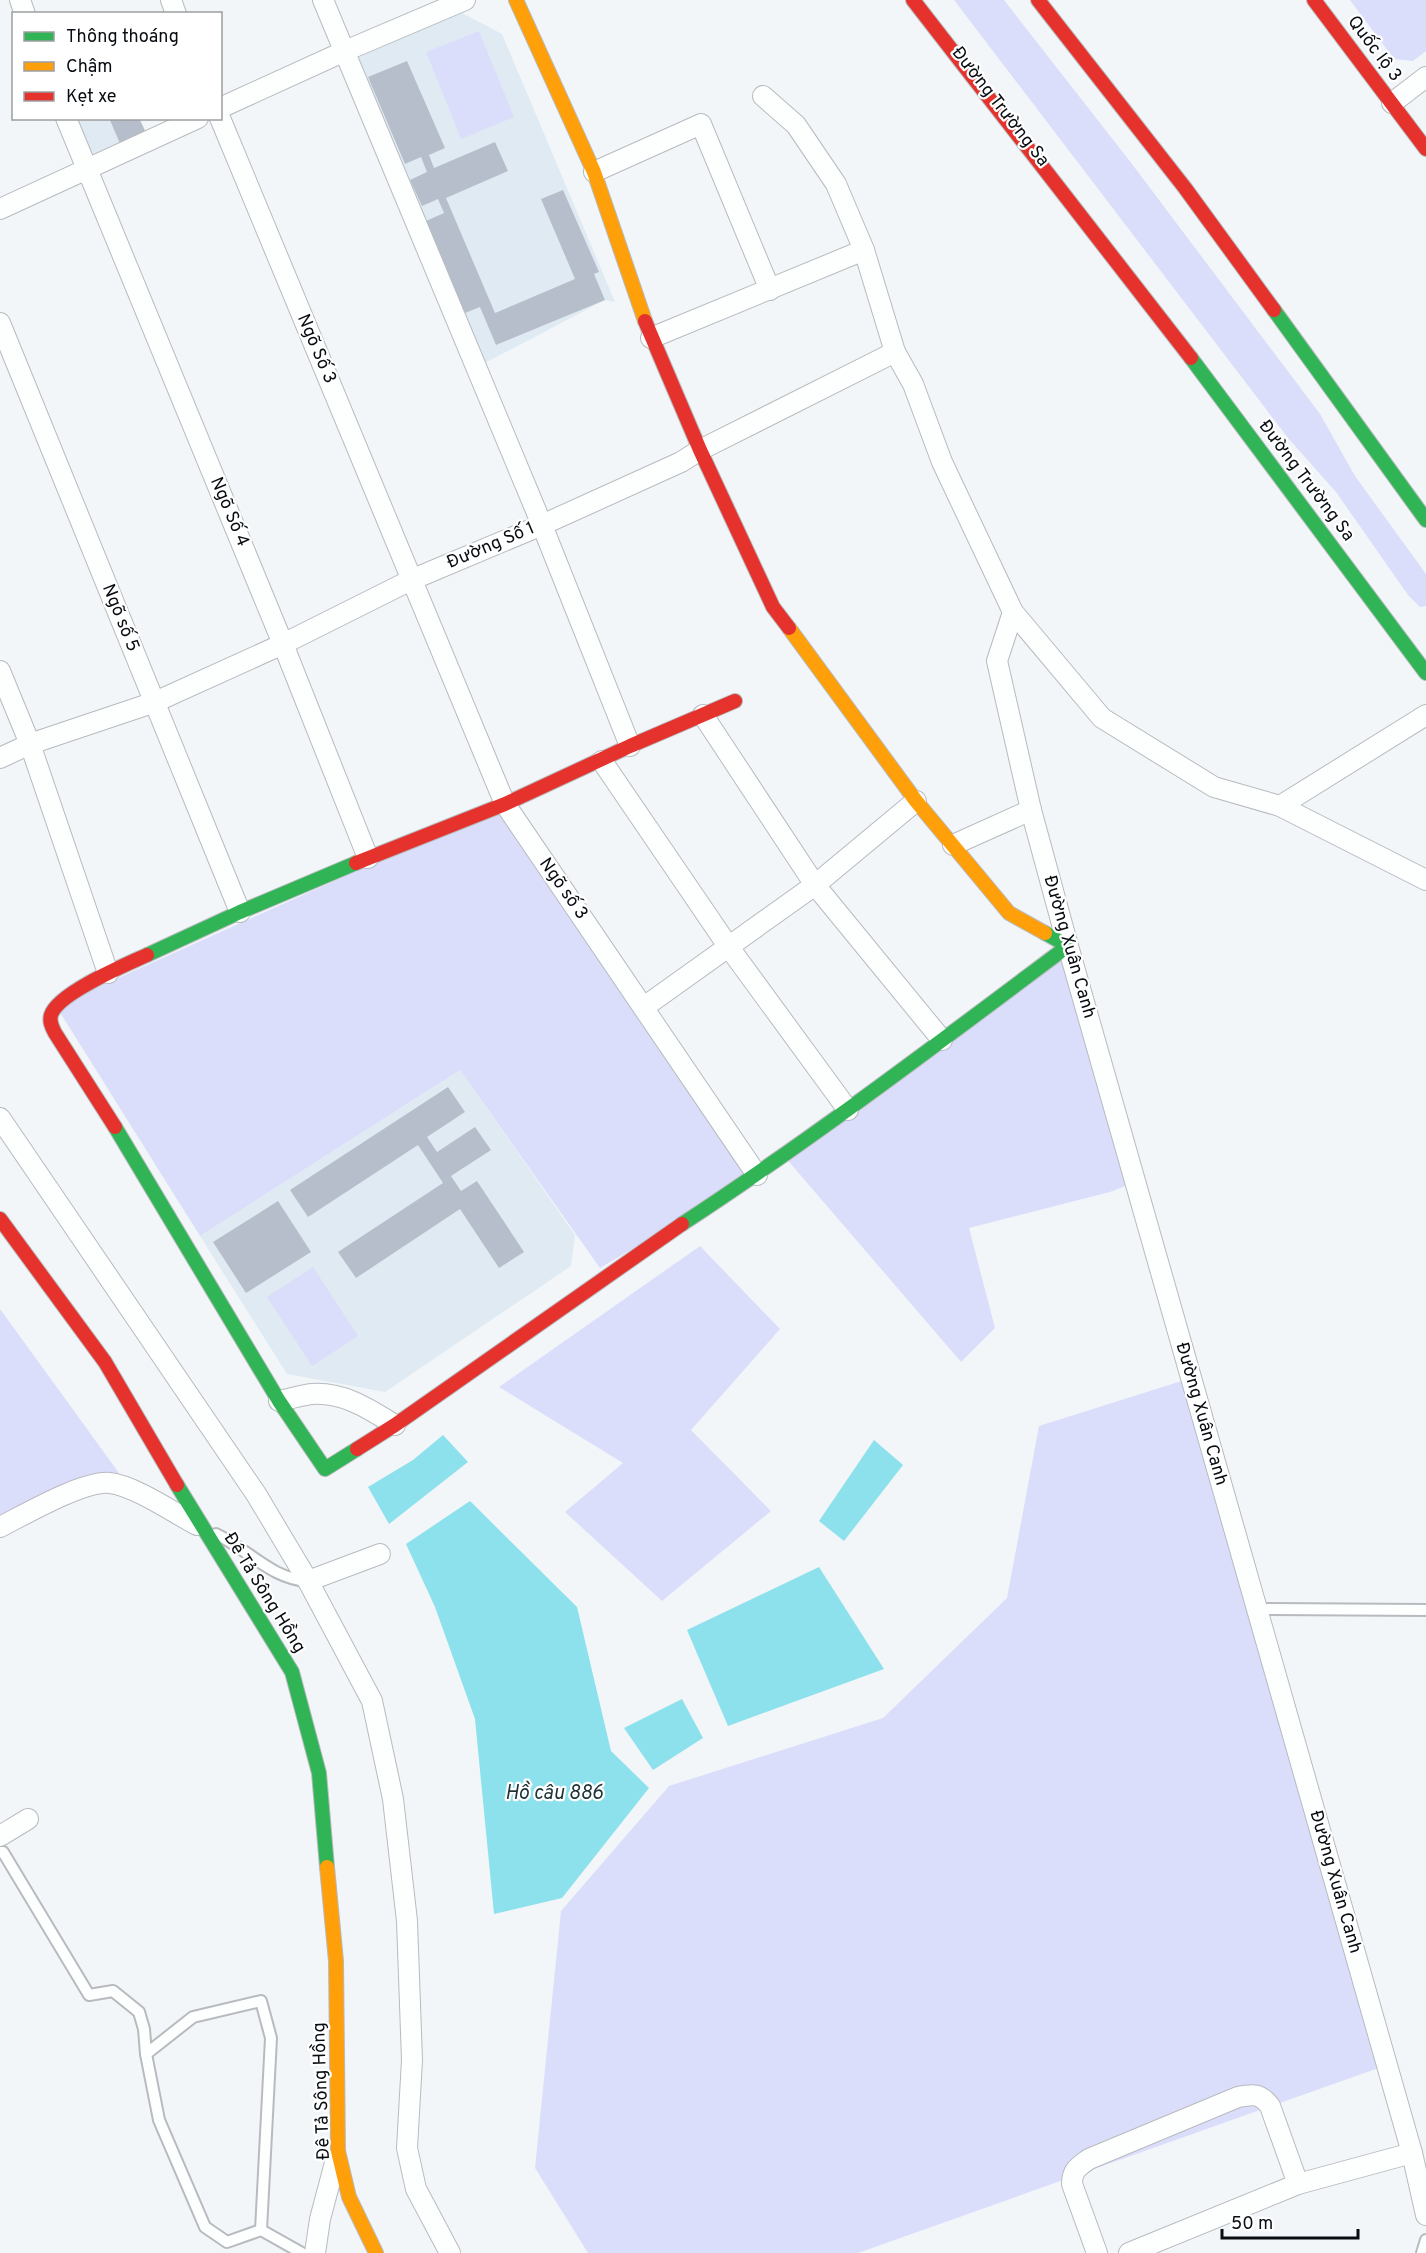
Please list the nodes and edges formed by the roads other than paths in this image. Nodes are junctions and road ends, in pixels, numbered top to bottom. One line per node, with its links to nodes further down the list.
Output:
1 (323, 0): 7 (street)
2 (465, 0): 7 (street)
3 (516, 0): 17 (main road)
4 (913, 0): 24 (main road, Đường Trường Sa)
5 (1038, 0): 22 (main road)
6 (1314, 0): 10 (main road, Quốc lộ 3)
7 (345, 51): 11 (street); 30 (street)
8 (1426, 77): 10 (street)
9 (763, 96): 21 (street)
10 (1392, 103): 15 (main road, Quốc lộ 3)
11 (222, 107)
12 (67, 120): 16 (street, Ngõ Số 4)
13 (194, 120): 16 (street)
14 (221, 120): 31 (street, Ngõ Số 3)
15 (1426, 149)
16 (86, 168): 20 (street); 33 (street, Ngõ Số 4)
17 (594, 172): 23 (street); 26 (main road)
18 (1031, 174): 24 (main road, Đường Trường Sa)
19 (1210, 200): 22 (main road)
20 (0, 209)
21 (864, 250): 23 (street); 27 (street)
22 (1241, 268): 29 (main road)
23 (770, 290): 26 (street)
24 (1156, 311): 35 (main road, Đường Trường Sa)
25 (0, 323): 37 (street, Ngõ số 5)
26 (651, 338): 28 (main road)
27 (896, 351): 28 (street, Đường Số 1); 32 (street)
28 (700, 450): 30 (street, Đường Số 1); 44 (main road)
29 (1426, 520)
30 (542, 525): 31 (street, Đường Số 1); 41 (street)
31 (411, 580): 33 (street, Đường Số 1); 45 (street, Ngõ số 3)
32 (1013, 612): 46 (street); 47 (street, Đường Xuân Canh)
33 (283, 644): 37 (street, Đường Số 1); 49 (street, Ngõ Số 4)
34 (0, 670): 40 (street)
35 (1426, 674)
36 (735, 701): 38 (main road)
37 (155, 702): 40 (street, Đường Số 1); 52 (street, Ngõ số 5)
38 (703, 715): 41 (main road); 51 (street)
39 (1426, 715): 46 (street)
40 (30, 744): 42 (street, Đường Số 1); 55 (street)
41 (630, 746): 43 (main road)
42 (0, 758)
43 (602, 761): 45 (main road); 53 (street)
44 (916, 801): 48 (main road); 51 (street)
45 (505, 804): 49 (main road); 56 (street, Ngõ số 3)
46 (1280, 806): 50 (street)
47 (1031, 810): 48 (street); 54 (street, Đường Xuân Canh)
48 (953, 845): 54 (main road)
49 (368, 858): 52 (main road)
50 (1426, 880)
51 (815, 885): 53 (street); 57 (street)
52 (240, 912): 55 (main road)
53 (728, 946): 56 (street); 58 (street)
54 (1068, 946): 57 (main road); 68 (street, Đường Xuân Canh)
55 (108, 973): 62 (main road)
56 (644, 1006): 60 (street, Ngõ số 3)
57 (942, 1040): 58 (main road)
58 (848, 1110): 60 (main road)
59 (0, 1118): 67 (street)
60 (757, 1175): 63 (main road)
61 (0, 1219): 65 (main road, Đê Tả Sông Hồng)
62 (279, 1401): 63 (street); 63 (main road)
63 (395, 1425)
64 (0, 1527): 65 (street)
65 (202, 1528): 67 (lane); 74 (main road, Đê Tả Sông Hồng)
66 (380, 1554): 67 (street)
67 (308, 1581): 83 (street)
68 (1257, 1609): 69 (lane); 75 (street, Đường Xuân Canh)
69 (1426, 1610)
70 (28, 1819): 71 (street)
71 (0, 1836)
72 (0, 1852): 73 (lane)
73 (146, 2054): 78 (lane); 78 (lane)
74 (338, 2151): 81 (street); 82 (main road, Đê Tả Sông Hồng)
75 (1412, 2153): 76 (street); 77 (street, Đường Xuân Canh)
76 (1298, 2184): 84 (street); 85 (street)
77 (1426, 2215)
78 (261, 2230): 80 (lane)
79 (1426, 2240): 86 (lane)
80 (302, 2253)
81 (315, 2253)
82 (376, 2253)
83 (450, 2253)
84 (1097, 2253)
85 (1129, 2253)
86 (1422, 2253)

